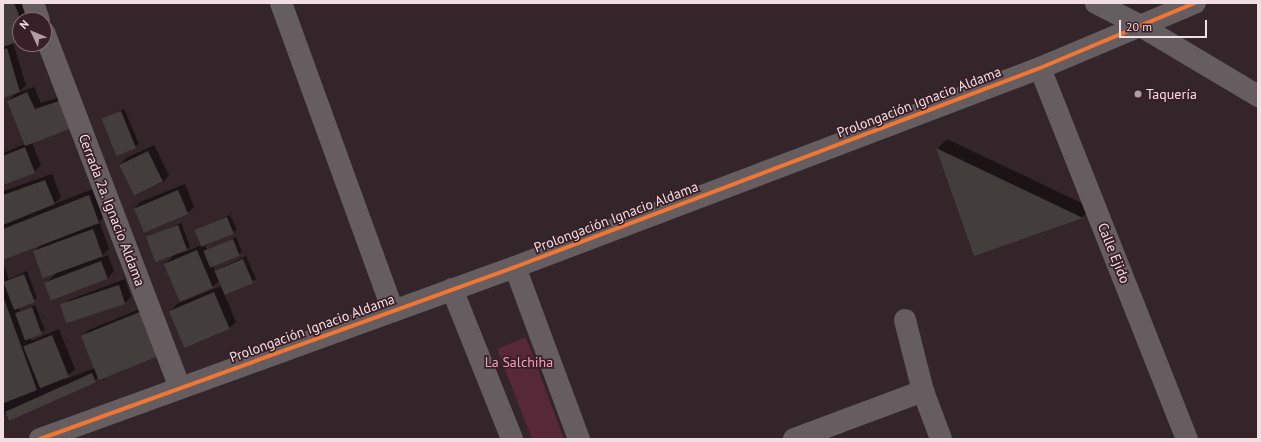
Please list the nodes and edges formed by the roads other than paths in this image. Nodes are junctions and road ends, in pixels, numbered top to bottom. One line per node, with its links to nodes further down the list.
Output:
1 (281, 3): 11 (street)
2 (1096, 3): 5 (street)
3 (1196, 3): 4 (street, Prolongación Ignacio Aldama)
4 (1157, 10): 5 (street, Prolongación Ignacio Aldama)
5 (1139, 25): 7 (street, Prolongación Ignacio Aldama); 8 (street)
6 (52, 52): 13 (street, Cerrada 2a. Ignacio Aldama)
7 (1040, 68): 9 (street, Prolongación Ignacio Aldama); 20 (street, Calle Ejido)
8 (1258, 96)
9 (515, 267): 10 (street, Prolongación Ignacio Aldama); 17 (street)
10 (452, 289): 11 (street, Prolongación Ignacio Aldama); 16 (street)
11 (393, 311): 13 (street, Prolongación Ignacio Aldama)
12 (905, 320): 14 (street)
13 (180, 388): 15 (street, Prolongación Ignacio Aldama)
14 (924, 391): 18 (street); 19 (street)
15 (40, 439)
16 (512, 439)
17 (579, 439)
18 (794, 439)
19 (941, 439)
20 (1187, 439)

